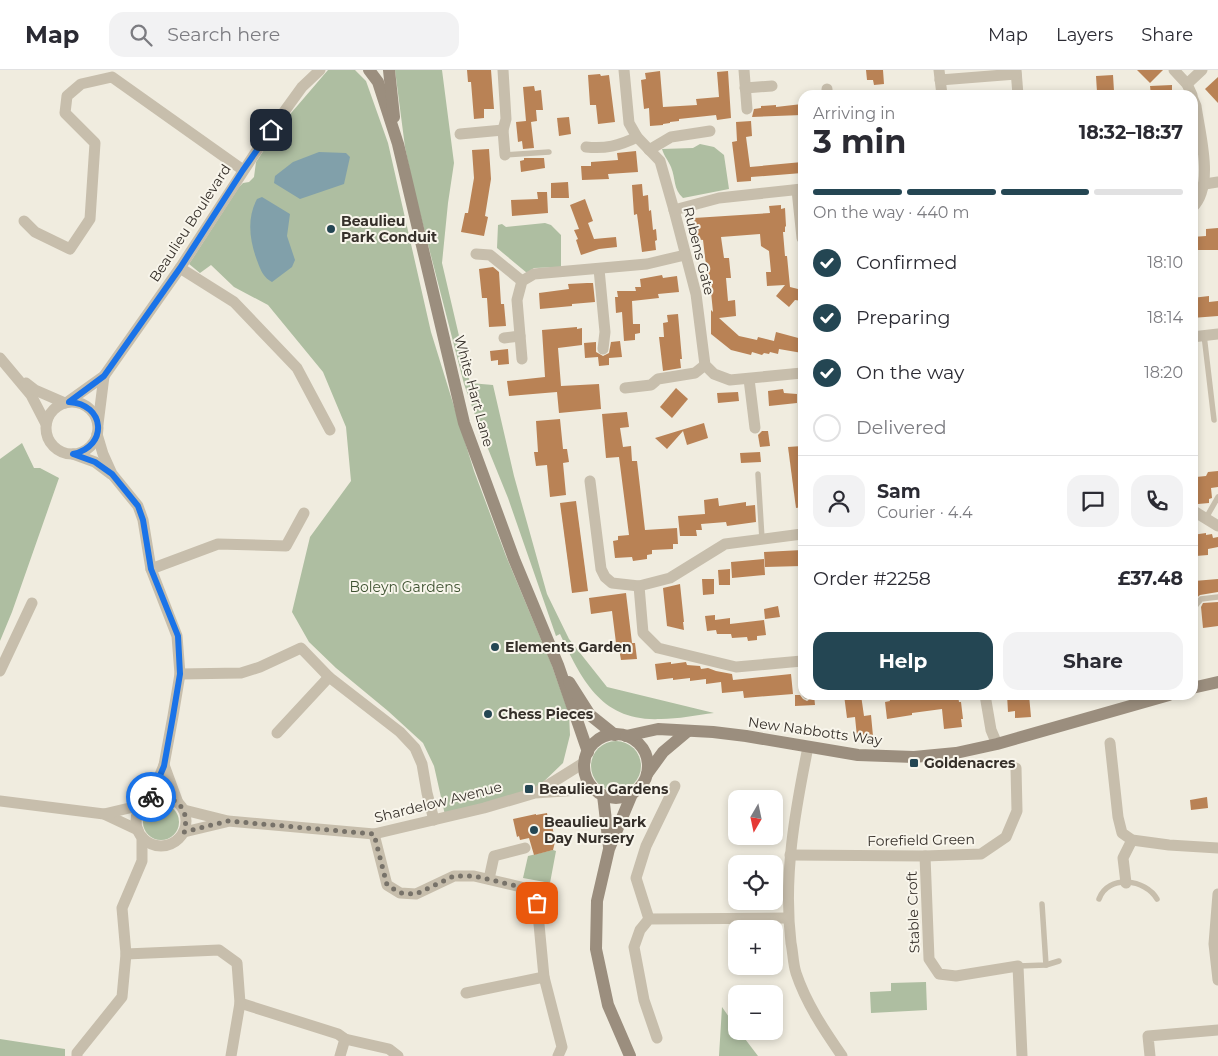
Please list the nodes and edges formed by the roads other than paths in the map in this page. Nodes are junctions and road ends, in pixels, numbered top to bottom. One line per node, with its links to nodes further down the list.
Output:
1 (305, 70): 14 (street, Beaulieu Boulevard)
2 (320, 70): 14 (street, Beaulieu Boulevard)
3 (370, 70): 26 (street, White Hart Lane)
4 (389, 70): 26 (street, White Hart Lane)
5 (503, 70): 22 (street)
6 (624, 70): 25 (street, Rubens Gate)
7 (744, 70): 15 (street)
8 (1174, 70): 18 (street)
9 (1202, 70): 19 (street)
10 (1016, 72): 12 (street); 17 (street)
11 (112, 73): 31 (street); 37 (street)
12 (940, 75): 16 (street)
13 (772, 86): 15 (street)
14 (302, 87): 31 (street, Beaulieu Boulevard)
15 (746, 88): 20 (street)
16 (942, 90)
17 (1018, 90)
18 (1189, 90)
19 (1191, 90)
20 (747, 109)
21 (1198, 120): 33 (street)
22 (502, 130): 24 (street); 30 (street)
23 (710, 131): 28 (street)
24 (460, 134)
25 (637, 137): 27 (street); 28 (street, Rubens Gate)
26 (398, 144): 80 (street, White Hart Lane)
27 (586, 147)
28 (649, 150): 36 (street, Rubens Gate)
29 (549, 152): 30 (lane)
30 (505, 155)
31 (243, 170): 40 (street, Beaulieu Boulevard)
32 (1218, 182): 33 (street)
33 (1205, 184): 35 (street)
34 (798, 190): 36 (street)
35 (1198, 201)
36 (674, 210): 39 (street, Rubens Gate)
37 (24, 221)
38 (476, 254): 42 (street)
39 (685, 255): 41 (street); 50 (street, Rubens Gate)
40 (180, 268): 53 (street, Beaulieu Boulevard); 62 (street)
41 (600, 269): 42 (street); 47 (street)
42 (522, 281): 44 (street)
43 (1218, 334): 45 (street)
44 (520, 336): 46 (street); 49 (street)
45 (1198, 336): 56 (lane)
46 (504, 338)
47 (603, 350)
48 (0, 358): 52 (street)
49 (522, 359)
50 (705, 365): 54 (street); 55 (street)
51 (798, 373): 54 (street)
52 (17, 376): 57 (street); 59 (street)
53 (104, 376): 57 (street, Beaulieu Boulevard); 61 (street, Beaulieu Boulevard)
54 (749, 379): 60 (street)
55 (625, 388)
56 (1215, 396): 58 (lane)
57 (67, 402): 59 (street); 61 (street)
58 (1214, 420)
59 (46, 424): 63 (street)
60 (754, 428)
61 (98, 429): 63 (street); 64 (street)
62 (330, 430)
63 (73, 454): 64 (street)
64 (112, 474): 74 (street)
65 (758, 474): 73 (lane)
66 (590, 481): 75 (street)
67 (1218, 497): 70 (lane)
68 (1198, 513): 70 (street)
69 (304, 514): 74 (street)
70 (1206, 518): 71 (street)
71 (1218, 526)
72 (798, 534): 73 (street)
73 (762, 539): 75 (street)
74 (151, 569): 82 (street)
75 (639, 586): 79 (street)
76 (1218, 597): 78 (lane)
77 (32, 603): 81 (street)
78 (1198, 603)
79 (798, 661)
80 (558, 665): 90 (street, White Hart Lane); 94 (street, White Hart Lane)
81 (0, 671)
82 (180, 674): 83 (street); 95 (street)
83 (329, 677): 89 (street); 106 (street)
84 (1218, 682): 85 (street)
85 (1198, 687)
86 (986, 700): 92 (street)
87 (1152, 700): 92 (street, New Nabbotts Way)
88 (688, 731): 90 (street, New Nabbotts Way); 93 (street, New Nabbotts Way); 97 (street)
89 (278, 733)
90 (621, 735): 94 (street); 97 (street)
91 (1110, 743): 111 (street)
92 (997, 744): 93 (street, New Nabbotts Way)
93 (808, 747): 116 (street)
94 (586, 757): 99 (street); 100 (street, Shardelow Avenue)
95 (164, 766): 103 (street); 104 (street)
96 (1016, 768): 117 (street, Forefield Green)
97 (647, 774): 101 (street)
98 (675, 786): 126 (street)
99 (598, 792): 100 (street, Shardelow Avenue); 101 (street); 115 (street)
100 (536, 793): 106 (street, Shardelow Avenue)
101 (632, 794): 115 (street)
102 (0, 801): 105 (street, Shardelow Avenue)
103 (146, 802): 104 (street, Shardelow Avenue); 105 (street, Shardelow Avenue); 109 (street)
104 (181, 806): 107 (street, Shardelow Avenue); 108 (street)
105 (104, 814): 109 (street, Shardelow Avenue)
106 (434, 820): 110 (street, Shardelow Avenue)
107 (228, 821): 108 (street, Shardelow Avenue); 110 (street, Shardelow Avenue)
108 (184, 832): 112 (street)
109 (140, 834): 112 (street, Shardelow Avenue); 118 (street)
110 (374, 834): 119 (street)
111 (1132, 840): 114 (street); 120 (street)
112 (172, 844): 118 (street)
113 (525, 848): 119 (street)
114 (1218, 848)
115 (609, 849): 143 (street)
116 (790, 855): 117 (street, Forefield Green); 125 (street)
117 (926, 856): 130 (street, Stable Croft)
118 (142, 861): 127 (street)
119 (489, 879): 131 (street)
120 (1126, 882): 122 (lane); 123 (lane)
121 (1218, 894): 132 (street)
122 (1099, 898)
123 (1157, 899)
124 (1042, 904): 129 (lane)
125 (788, 918): 126 (street); 144 (street)
126 (648, 919): 136 (street)
127 (126, 954): 134 (street); 138 (street)
128 (1059, 961): 129 (lane)
129 (1046, 965): 130 (lane)
130 (1018, 966): 145 (street)
131 (544, 977): 133 (street); 142 (street)
132 (1218, 980)
133 (466, 993)
134 (240, 1002): 137 (street); 139 (street)
135 (1218, 1030): 146 (street)
136 (657, 1038)
137 (344, 1039): 140 (street); 141 (street)
138 (77, 1056)
139 (231, 1056)
140 (340, 1056)
141 (398, 1056)
142 (558, 1056)
143 (630, 1056)
144 (842, 1056)
145 (1022, 1056)
146 (1150, 1056)

